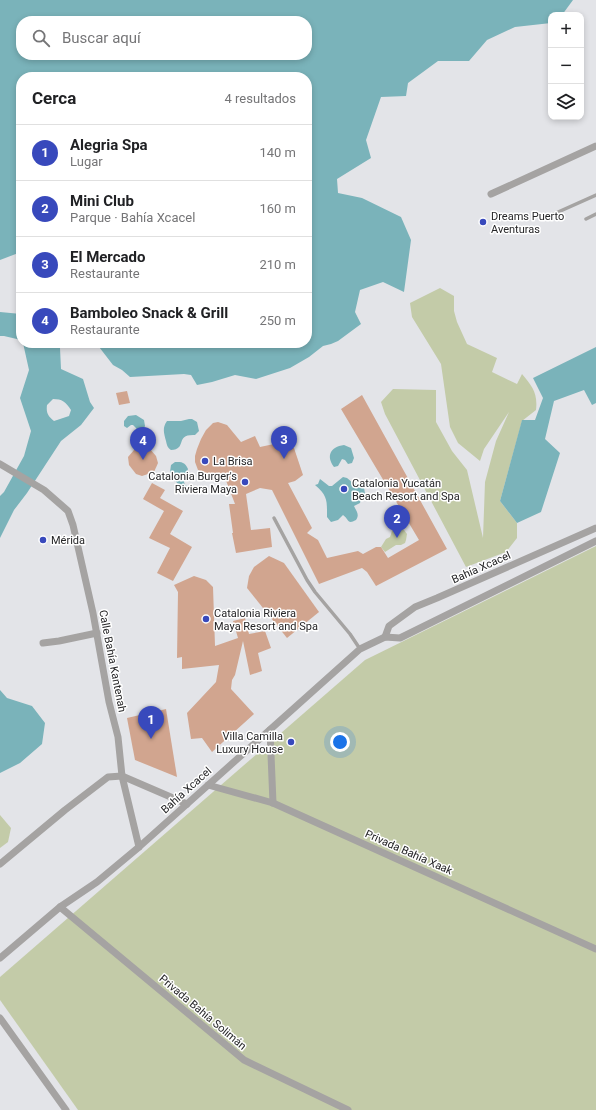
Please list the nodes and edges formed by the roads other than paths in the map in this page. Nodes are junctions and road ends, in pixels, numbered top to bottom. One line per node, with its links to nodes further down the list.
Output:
1 (596, 146): 2 (street)
2 (491, 194)
3 (596, 195): 5 (lane)
4 (596, 214): 6 (lane)
5 (547, 217)
6 (586, 219)
7 (0, 464): 11 (street, Calle Bahía Kantenah)
8 (274, 518): 14 (lane)
9 (596, 528): 12 (street, Bahía Xcacel)
10 (596, 541): 12 (street, Bahía Xcacel)
11 (97, 633): 13 (street); 16 (street, Calle Bahía Kantenah)
12 (385, 637): 14 (street, Bahía Xcacel)
13 (43, 643)
14 (360, 648): 15 (street, Bahía Xcacel)
15 (270, 730): 17 (street, Bahía Xcacel); 18 (street)
16 (122, 776): 19 (street); 20 (street, Calle Bahía Kantenah); 21 (street)
17 (208, 785): 18 (street, Privada Bahía Xaak); 19 (street, Bahía Xcacel)
18 (273, 803): 23 (street, Privada Bahía Xaak)
19 (187, 804): 20 (street, Bahía Xcacel)
20 (139, 847): 22 (street, Bahía Xcacel)
21 (0, 864)
22 (60, 907): 24 (street, Bahía Xcacel); 27 (street, Privada Bahía Solimán)
23 (596, 949)
24 (0, 958)
25 (0, 1018): 26 (street)
26 (66, 1110)
27 (348, 1110)

